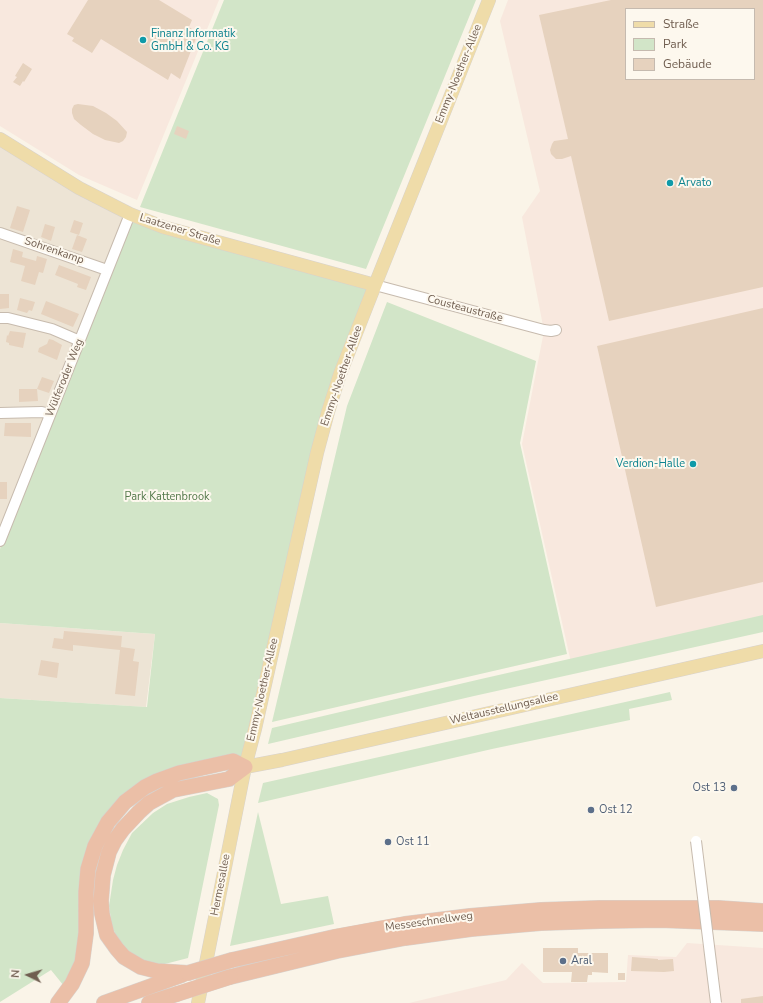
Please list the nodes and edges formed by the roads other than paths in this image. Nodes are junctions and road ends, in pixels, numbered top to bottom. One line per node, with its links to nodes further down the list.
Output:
1 (489, 0): 6 (main road, Emmy-Noether-Allee)
2 (0, 139): 3 (main road, Laatzener Straße)
3 (130, 214): 5 (street, Wülferoder Weg); 6 (main road, Laatzener Straße)
4 (0, 233): 5 (street, Sohrenkamp)
5 (107, 270): 9 (street, Wülferoder Weg)
6 (374, 285): 8 (street, Cousteaustraße); 15 (main road, Emmy-Noether-Allee)
7 (0, 318): 9 (street)
8 (556, 330)
9 (80, 341): 11 (street, Wülferoder Weg)
10 (0, 413): 11 (street)
11 (50, 414): 12 (street, Wülferoder Weg)
12 (4, 520): 13 (street, Wülferoder Weg)
13 (0, 542)
14 (763, 651): 15 (main road, Weltausstellungsallee)
15 (245, 767): 19 (highway); 20 (highway); 23 (main road, Hermesallee)
16 (696, 841): 24 (street, bridge)
17 (763, 911): 19 (highway, Messeschnellweg, bridge)
18 (763, 924): 22 (highway, Messeschnellweg, bridge)
19 (183, 974): 21 (highway, Messeschnellweg)
20 (58, 1003)
21 (104, 1003)
22 (149, 1003)
23 (198, 1003)
24 (716, 1003)

